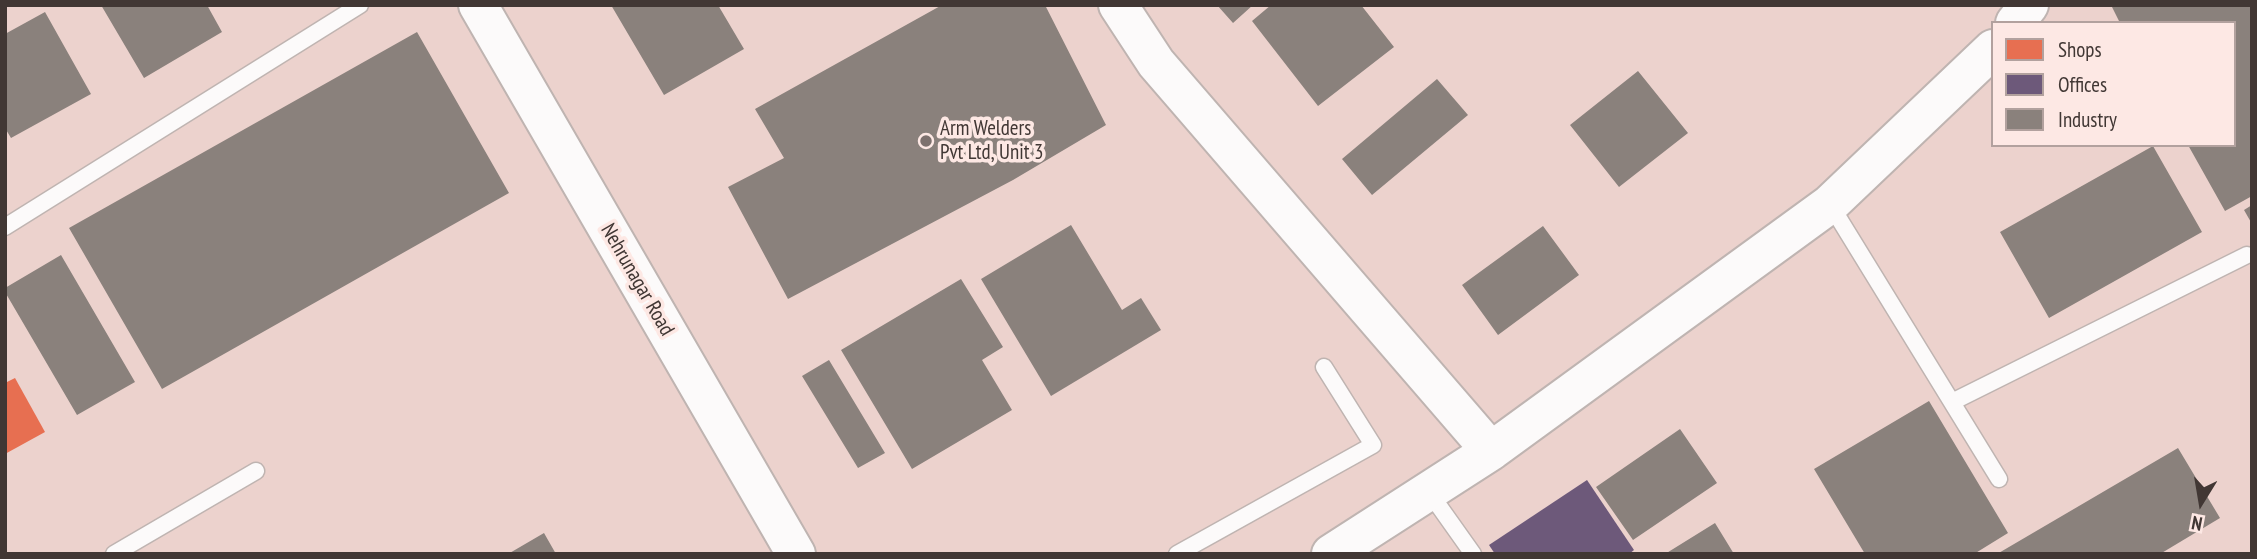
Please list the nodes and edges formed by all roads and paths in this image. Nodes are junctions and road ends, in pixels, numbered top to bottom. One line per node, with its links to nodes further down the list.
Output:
1 (360, 5): 8 (lane)
2 (478, 5): 17 (street, Nehrunagar Road)
3 (1118, 5): 12 (street)
4 (2029, 5): 5 (street)
5 (2017, 21)
6 (1991, 51): 7 (street)
7 (1830, 204): 11 (lane); 12 (street)
8 (5, 227)
9 (2247, 255): 11 (lane)
10 (1324, 367): 18 (lane)
11 (1952, 402): 14 (lane)
12 (1491, 452): 15 (street)
13 (256, 471): 16 (lane)
14 (1999, 479)
15 (1429, 492): 19 (street); 20 (lane)
16 (114, 554)
17 (796, 554)
18 (1177, 554)
19 (1331, 554)
20 (1473, 554)

